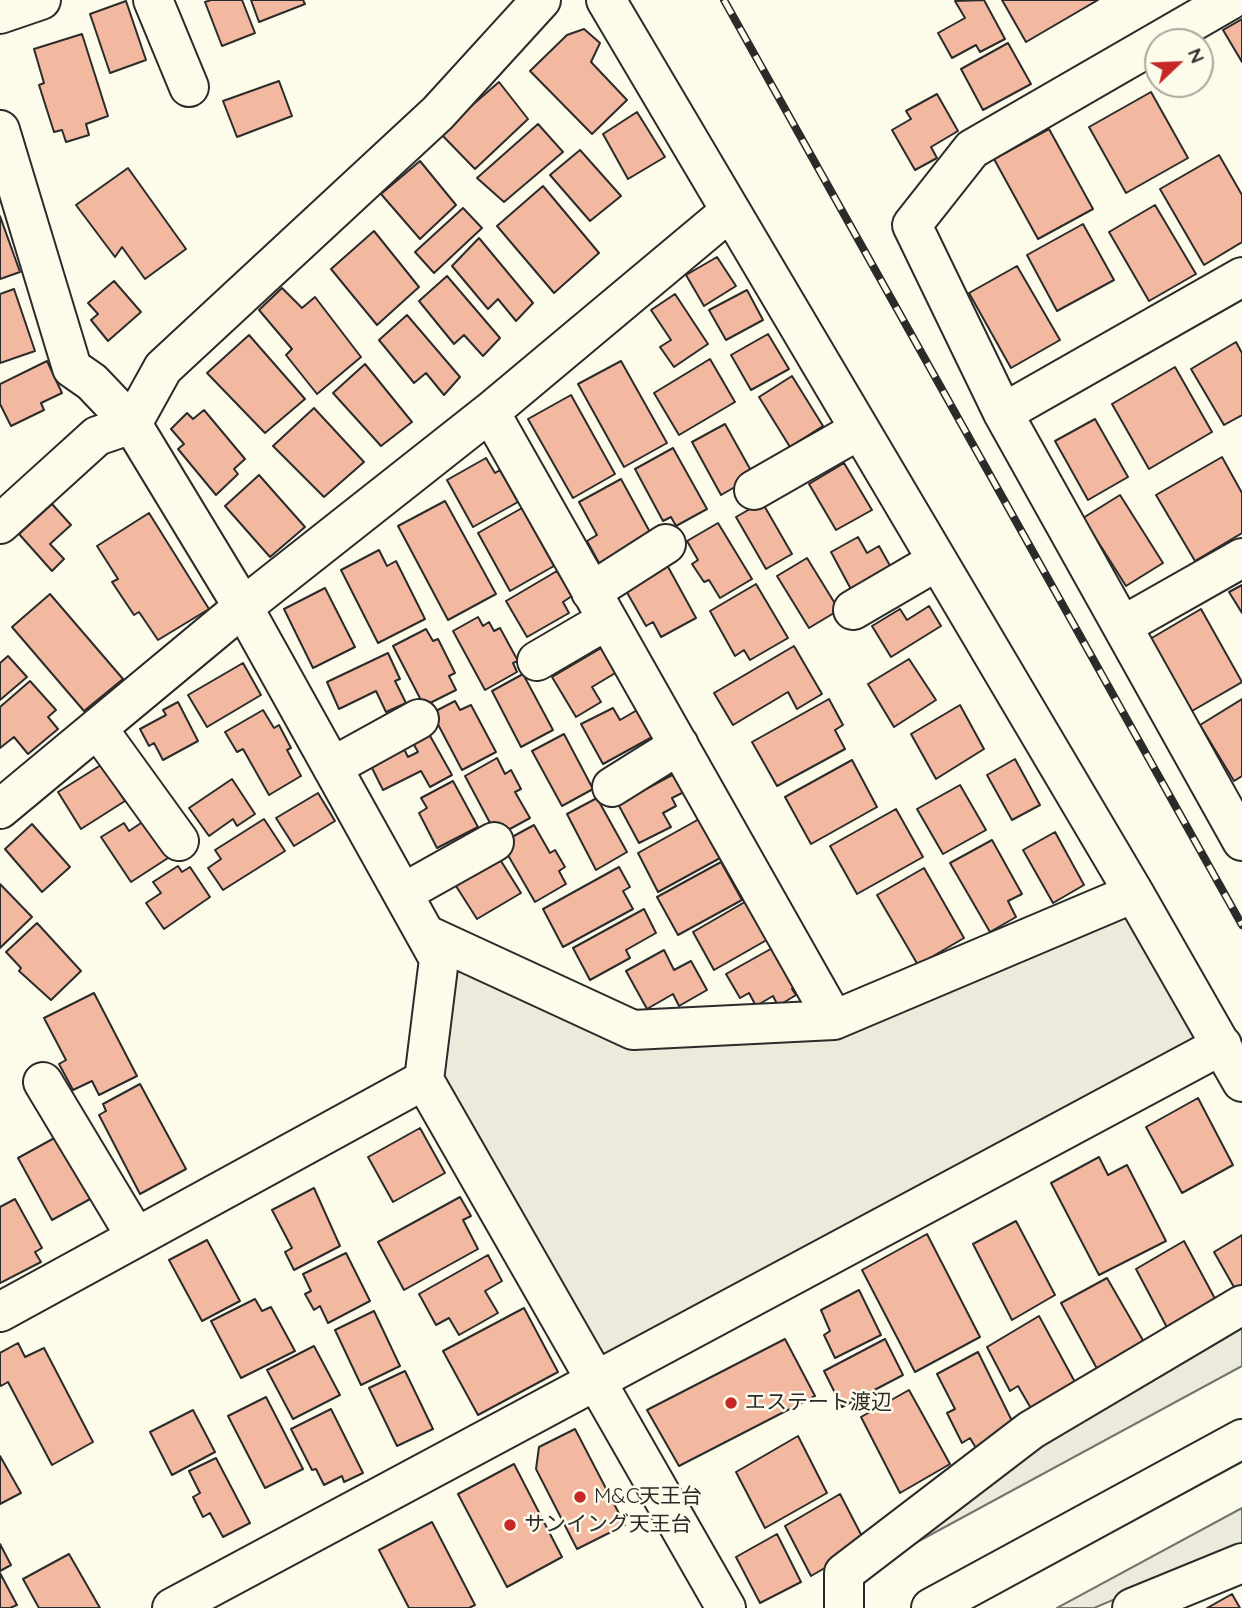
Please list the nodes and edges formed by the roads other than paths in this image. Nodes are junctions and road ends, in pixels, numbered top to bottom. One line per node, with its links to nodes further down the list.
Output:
1 (41, 0): 6 (street)
2 (153, 0): 7 (street)
3 (541, 0): 13 (street)
4 (606, 0): 9 (street)
5 (1230, 0): 12 (street)
6 (0, 14)
7 (189, 87)
8 (0, 130): 13 (street)
9 (729, 212): 11 (street); 14 (street)
10 (1242, 277): 12 (street)
11 (490, 412): 20 (street); 21 (street)
12 (1003, 413): 23 (street)
13 (132, 424): 16 (street); 21 (street)
14 (859, 430): 15 (street); 19 (street)
15 (754, 489)
16 (0, 524)
17 (666, 544): 20 (street)
18 (1242, 558): 23 (street)
19 (937, 561): 22 (street); 34 (street)
20 (599, 606): 24 (street); 27 (street)
21 (243, 607): 26 (street); 28 (street)
22 (853, 610)
23 (1122, 626): 31 (street)
24 (537, 661)
25 (419, 719): 28 (street)
26 (98, 729): 30 (street); 32 (street)
27 (679, 746): 29 (street); 37 (street)
28 (332, 768): 35 (street)
29 (612, 787)
30 (0, 809)
31 (1241, 836)
32 (179, 841)
33 (494, 842): 35 (street)
34 (1135, 892): 37 (street); 38 (street)
35 (403, 893): 36 (street)
36 (425, 934): 37 (street); 39 (street)
37 (834, 1020)
38 (1222, 1045): 41 (street); 45 (street)
39 (424, 1080): 42 (street); 45 (street)
40 (43, 1082): 42 (street)
41 (1242, 1082)
42 (136, 1237): 44 (street)
43 (1242, 1305): 50 (street)
44 (0, 1312)
45 (593, 1380): 48 (street); 49 (street)
46 (1242, 1439): 51 (street)
47 (1242, 1563): 52 (street)
48 (172, 1608)
49 (726, 1608)
50 (844, 1608)
51 (931, 1608)
52 (1132, 1608)

